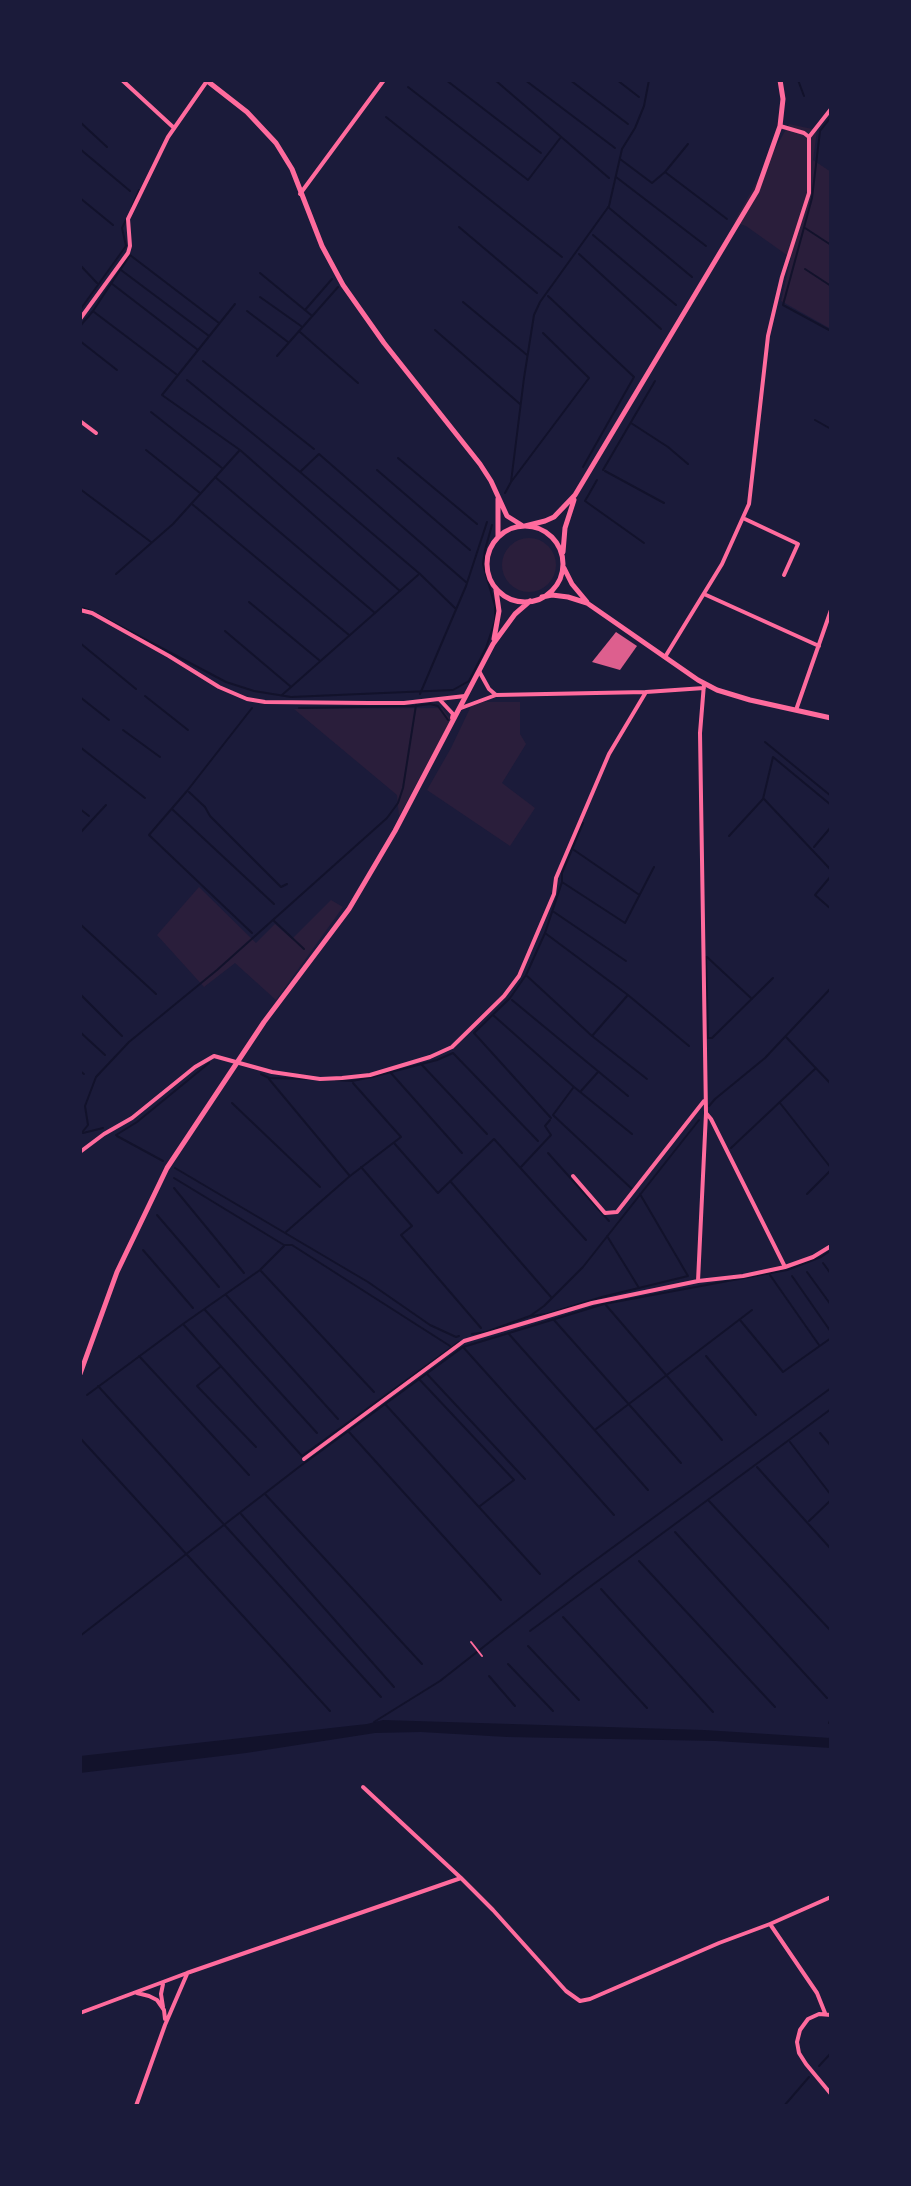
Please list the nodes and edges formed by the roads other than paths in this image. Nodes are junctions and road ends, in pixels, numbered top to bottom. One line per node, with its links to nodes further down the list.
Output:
1 (122, 80): 7 (street)
2 (384, 80): 9 (street)
3 (780, 80): 6 (main road)
4 (207, 81): 7 (street); 9 (main road)
5 (831, 109): 8 (street)
6 (780, 126): 8 (street); 13 (main road)
7 (174, 127): 10 (street)
8 (809, 137): 15 (street)
9 (300, 194): 14 (main road)
10 (80, 319)
11 (80, 421): 12 (street)
12 (96, 433)
13 (575, 495): 16 (main road); 18 (main road)
14 (498, 498): 16 (main road); 17 (main road)
15 (744, 519): 19 (street); 21 (street)
16 (524, 526): 17 (main road); 18 (main road)
17 (496, 540): 20 (main road)
18 (563, 561): 22 (main road); 24 (main road)
19 (784, 575)
20 (495, 586): 23 (main road); 27 (main road)
21 (704, 594): 28 (street); 29 (street)
22 (542, 597): 23 (main road); 24 (main road)
23 (530, 601): 27 (main road)
24 (587, 603): 29 (main road)
25 (80, 610): 35 (street)
26 (831, 610): 28 (street)
27 (493, 644): 30 (main road)
28 (819, 646): 37 (street)
29 (665, 657): 31 (main road)
30 (479, 670): 33 (street); 34 (main road)
31 (704, 686): 32 (street); 37 (main road); 41 (street)
32 (646, 692): 33 (street); 40 (street)
33 (496, 695): 36 (street)
34 (465, 696): 35 (street); 36 (main road)
35 (438, 699): 39 (street)
36 (459, 708): 39 (main road)
37 (796, 710): 38 (main road)
38 (831, 718)
39 (451, 725): 40 (main road)
40 (237, 1062): 43 (street); 48 (main road)
41 (705, 1099): 42 (street); 44 (street)
42 (706, 1113): 46 (street); 47 (street)
43 (80, 1152)
44 (573, 1176)
45 (831, 1246): 46 (street)
46 (785, 1267): 47 (street)
47 (698, 1281): 49 (street)
48 (80, 1374)
49 (304, 1459)
50 (363, 1787): 51 (street)
51 (461, 1878): 53 (street); 54 (street)
52 (831, 1897): 53 (street)
53 (770, 1924): 60 (street)
54 (187, 1973): 55 (street); 56 (street)
55 (165, 1982): 56 (street); 57 (street); 58 (street)
56 (174, 1989): 61 (street)
57 (134, 1993): 58 (street); 59 (street)
58 (164, 2010): 61 (street)
59 (80, 2013)
60 (828, 2014): 62 (street)
61 (165, 2025): 63 (street)
62 (831, 2094)
63 (136, 2106)

